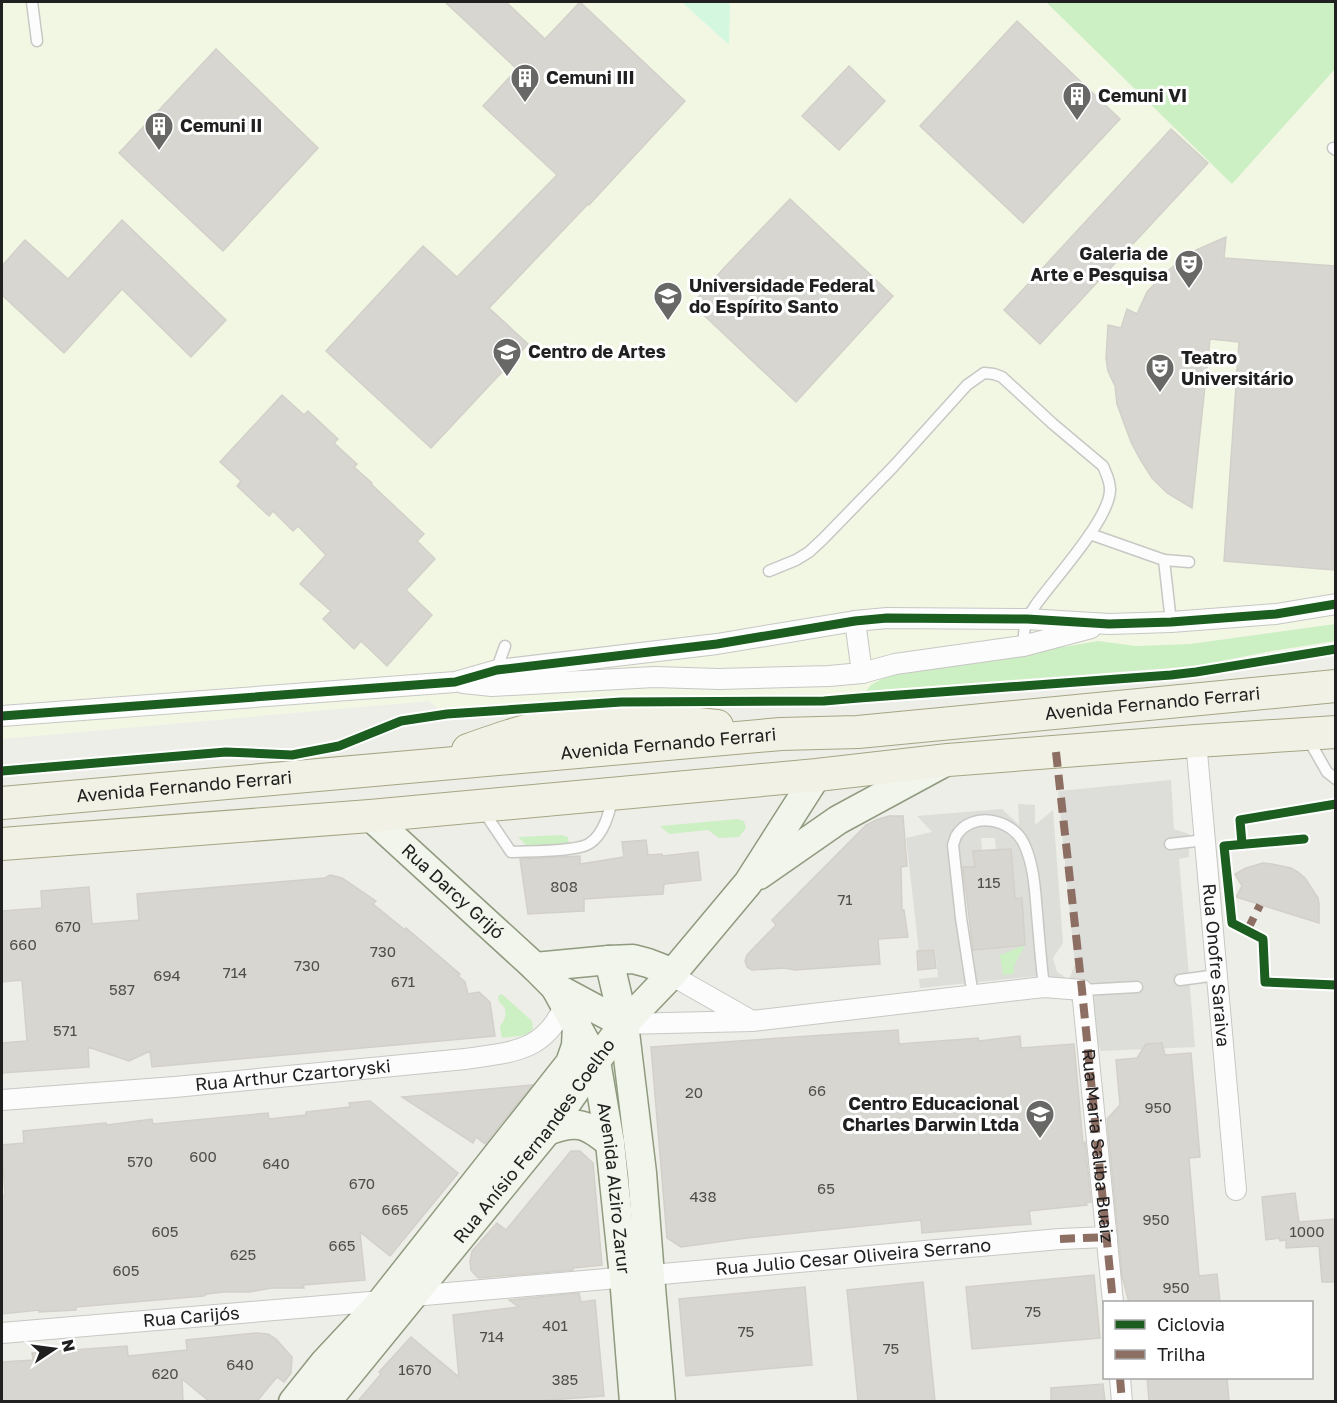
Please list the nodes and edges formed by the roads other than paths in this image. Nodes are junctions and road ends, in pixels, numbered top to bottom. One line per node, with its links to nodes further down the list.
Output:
1 (32, 2): 2 (lane)
2 (37, 41)
3 (1089, 534): 4 (lane); 6 (lane); 8 (lane)
4 (1164, 560): 5 (lane); 10 (lane)
5 (1189, 561)
6 (769, 571)
7 (1335, 604): 10 (street)
8 (1027, 619): 9 (street); 11 (street); 14 (lane)
9 (855, 621): 12 (street); 15 (street)
10 (1171, 622): 11 (street)
11 (1109, 624): 14 (street)
12 (717, 644): 16 (street); 17 (street)
13 (505, 646): 16 (lane)
14 (1023, 646): 15 (street)
15 (861, 673): 17 (street)
16 (494, 678): 17 (street); 19 (street)
17 (719, 679)
18 (1335, 687): 21 (main road, Avenida Fernando Ferrari)
19 (2, 716)
20 (1320, 733): 22 (main road, Avenida Fernando Ferrari); 25 (lane)
21 (781, 734): 24 (main road); 27 (main road, Avenida Fernando Ferrari)
22 (1196, 741): 23 (main road, Avenida Fernando Ferrari); 30 (street, Rua Onofre Saraiva)
23 (948, 760): 24 (main road, Avenida Fernando Ferrari); 33 (street, Rua Anísio Fernandes Coelho)
24 (817, 775): 26 (main road, Avenida Fernando Ferrari); 33 (street, Rua Anísio Fernandes Coelho)
25 (1335, 779)
26 (614, 794): 28 (main road, Avenida Fernando Ferrari); 28 (lane)
27 (2, 803)
28 (480, 806): 29 (main road, Avenida Fernando Ferrari)
29 (370, 816): 31 (main road, Avenida Fernando Ferrari); 35 (street, Rua Darcy Grijó)
30 (1204, 840): 32 (lane); 37 (street, Rua Onofre Saraiva)
31 (2, 844)
32 (1170, 844)
33 (748, 882): 36 (street, Rua Anísio Fernandes Coelho)
34 (609, 960): 35 (street); 36 (street); 45 (street, Avenida Alziro Zarur)
35 (535, 967): 43 (street, Rua Darcy Grijó)
36 (670, 975): 44 (street); 45 (street, Rua Anísio Fernandes Coelho)
37 (1217, 975): 38 (lane); 50 (street, Rua Onofre Saraiva)
38 (1180, 980)
39 (1044, 987): 41 (street); 42 (street); 42 (lane)
40 (1137, 987): 41 (lane)
41 (1082, 990): 51 (street, Rua Maria Saliba Buaiz)
42 (973, 996): 44 (street)
43 (566, 1005): 45 (street, Rua Darcy Grijó); 46 (street, Avenida Alziro Zarur); 47 (street, Rua Arthur Czartoryski); 54 (street, Rua Anísio Fernandes Coelho)
44 (752, 1021): 45 (street)
45 (624, 1024): 46 (street, Rua Anísio Fernandes Coelho); 52 (street, Avenida Alziro Zarur)
46 (596, 1060): 48 (street, Rua Anísio Fernandes Coelho); 49 (street, Avenida Alziro Zarur)
47 (2, 1100)
48 (547, 1131): 49 (street); 53 (street, Rua Anísio Fernandes Coelho)
49 (610, 1143): 52 (street, Avenida Alziro Zarur)
50 (1236, 1190)
51 (1107, 1237): 52 (street, Rua Julio Cesar Oliveira Serrano); 55 (street, Rua Maria Saliba Buaiz)
52 (637, 1276): 53 (street); 59 (street, Avenida Alziro Zarur); 60 (street, Avenida Alziro Zarur)
53 (413, 1296): 58 (street, Rua Anísio Fernandes Coelho)
54 (382, 1301): 56 (street, Rua Carijós); 58 (street, Rua Anísio Fernandes Coelho)
55 (1113, 1301)
56 (2, 1333)
57 (1120, 1379): 61 (street)
58 (314, 1396)
59 (634, 1401)
60 (661, 1401)
61 (1122, 1401)

